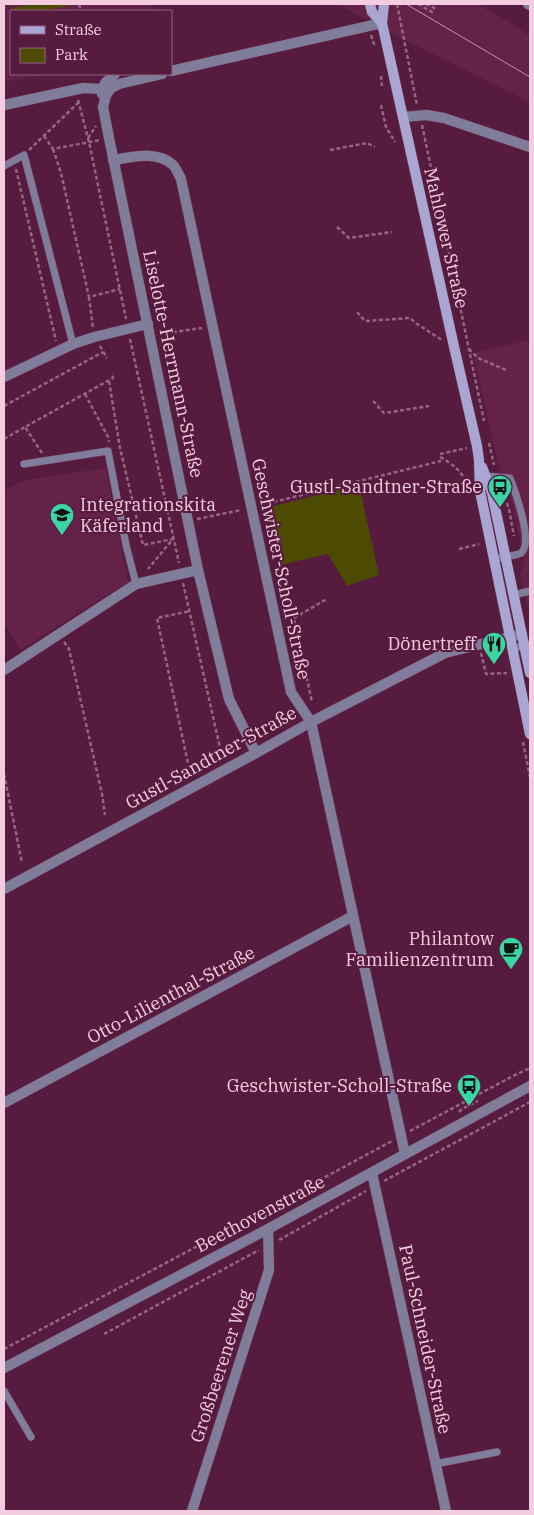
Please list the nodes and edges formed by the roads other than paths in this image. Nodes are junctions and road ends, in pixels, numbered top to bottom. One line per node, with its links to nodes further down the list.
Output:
1 (370, 4): 3 (main road, Mahlower Straße)
2 (384, 4): 3 (main road, Mahlower Straße)
3 (382, 24): 4 (street); 10 (main road, Mahlower Straße)
4 (174, 69)
5 (114, 75): 7 (street)
6 (158, 75): 9 (street)
7 (103, 89): 8 (street); 9 (street, Liselotte-Herrmann-Straße)
8 (4, 105)
9 (104, 107): 12 (street, Liselotte-Herrmann-Straße)
10 (403, 117): 11 (street); 17 (main road, Mahlower Straße)
11 (530, 147)
12 (114, 160): 14 (street, Liselotte-Herrmann-Straße); 32 (street, Geschwister-Scholl-Straße)
13 (4, 166): 15 (lane)
14 (148, 324): 15 (street); 22 (street, Liselotte-Herrmann-Straße)
15 (73, 344): 16 (street)
16 (4, 376)
17 (480, 460): 19 (main road, Mahlower Straße); 21 (main road, Mahlower Straße)
18 (24, 464): 23 (lane)
19 (486, 476): 20 (main road, Mahlower Straße); 20 (lane)
20 (505, 556): 21 (lane); 25 (main road, Mahlower Straße)
21 (494, 559): 27 (main road, Mahlower Straße)
22 (198, 570): 23 (street); 34 (street, Liselotte-Herrmann-Straße)
23 (136, 584): 30 (street)
24 (530, 591): 25 (lane)
25 (513, 595): 26 (main road, Mahlower Straße)
26 (522, 634): 27 (street, Gustl-Sandtner-Straße); 28 (main road, Mahlower Straße)
27 (511, 636): 29 (main road, Mahlower Straße); 32 (street, Gustl-Sandtner-Straße)
28 (528, 645): 29 (lane); 31 (main road, Mahlower Straße)
29 (513, 648): 33 (main road, Mahlower Straße)
30 (4, 670)
31 (530, 673)
32 (311, 722): 34 (street, Gustl-Sandtner-Straße); 36 (street, Geschwister-Scholl-Straße)
33 (530, 734)
34 (256, 753): 35 (street, Gustl-Sandtner-Straße)
35 (4, 889)
36 (353, 916): 38 (street, Otto-Lilienthal-Straße); 39 (street, Geschwister-Scholl-Straße)
37 (530, 1086): 39 (street, Beethovenstraße)
38 (4, 1104)
39 (405, 1154): 40 (street, Beethovenstraße)
40 (372, 1173): 41 (street, Beethovenstraße); 46 (street, Paul-Schneider-Straße)
41 (268, 1229): 42 (street, Beethovenstraße); 47 (street, Großbeerener Weg)
42 (4, 1368)
43 (4, 1391): 44 (lane)
44 (31, 1437)
45 (498, 1452): 46 (lane)
46 (435, 1464): 48 (street, Paul-Schneider-Straße)
47 (192, 1511)
48 (446, 1511)

